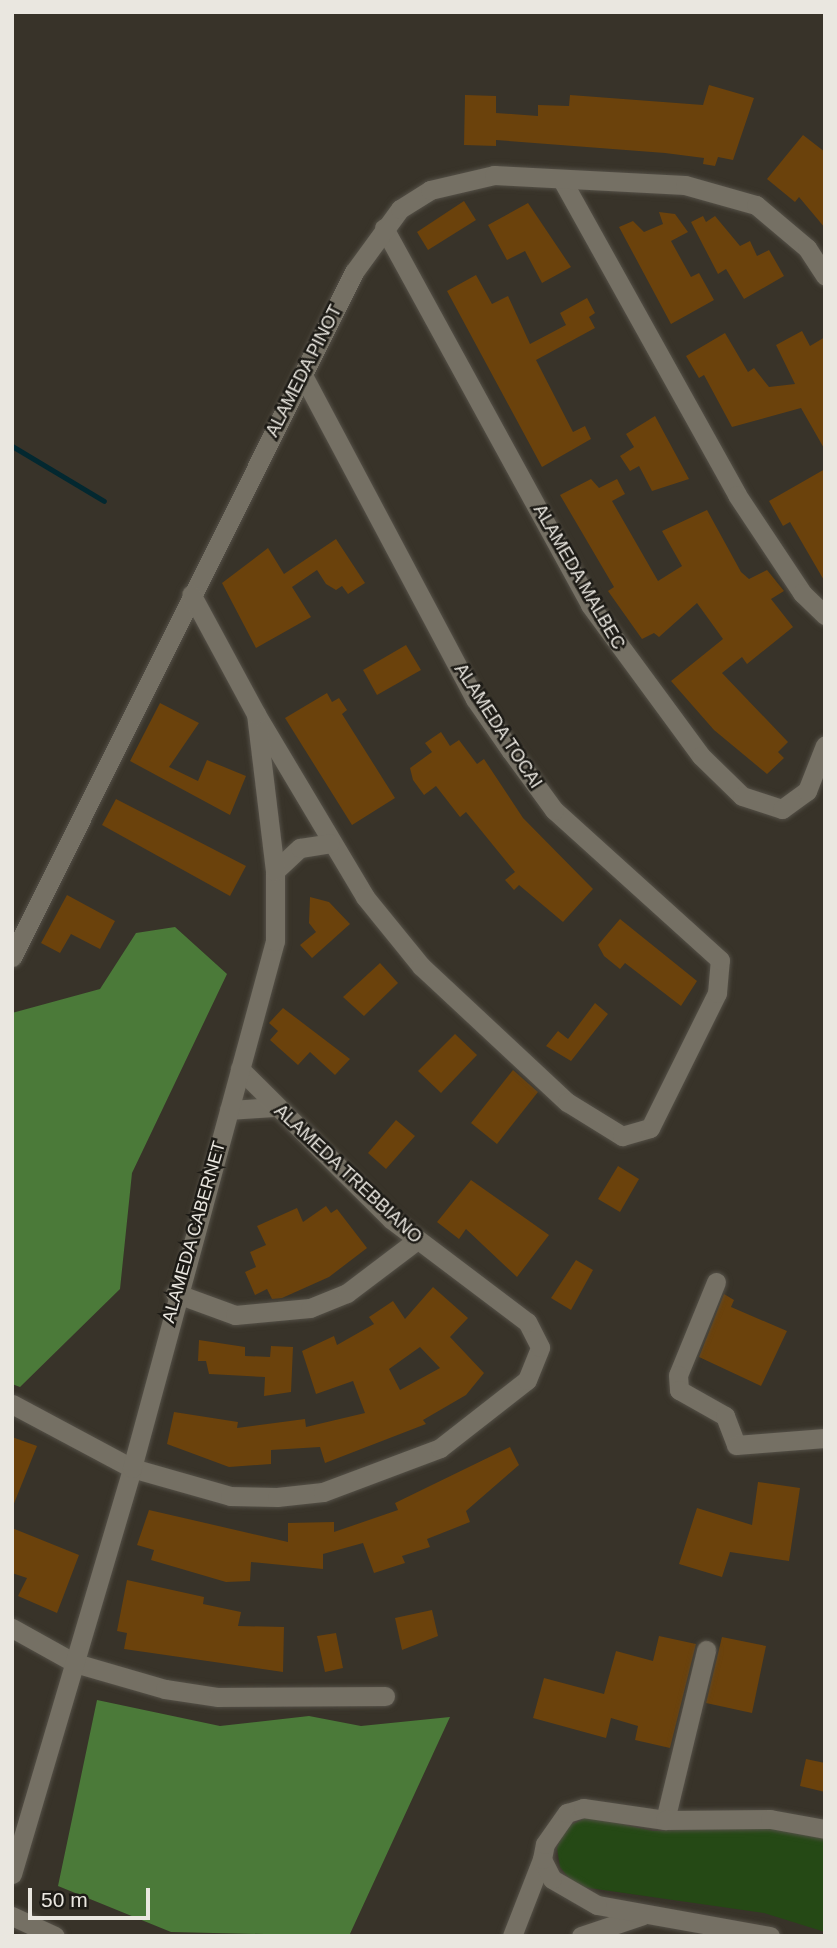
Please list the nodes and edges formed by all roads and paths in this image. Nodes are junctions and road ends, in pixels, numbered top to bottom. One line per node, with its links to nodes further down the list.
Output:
1 (562, 180): 2 (street, ALAMEDA PINOT); 3 (street); 4 (street, ALAMEDA PINOT)
2 (642, 183): 3 (street); 5 (street, ALAMEDA PINOT)
3 (585, 215): 8 (street)
4 (384, 228): 6 (street, ALAMEDA PINOT); 10 (street, ALAMEDA MALBEC)
5 (825, 276)
6 (303, 375): 7 (street, ALAMEDA PINOT); 11 (street, ALAMEDA TOCAI)
7 (191, 594): 9 (street, ALAMEDA CABERNET); 13 (street, ALAMEDA PINOT)
8 (825, 615)
9 (257, 715): 11 (street); 12 (street, ALAMEDA CABERNET)
10 (825, 745)
11 (330, 843): 12 (street)
12 (275, 871): 14 (street, ALAMEDA CABERNET)
13 (12, 957)
14 (240, 1069): 15 (street, ALAMEDA TREBBIANO); 16 (street, ALAMEDA CABERNET)
15 (276, 1107): 16 (street); 17 (street, ALAMEDA TREBBIANO)
16 (229, 1110): 19 (street, ALAMEDA CABERNET)
17 (417, 1240): 19 (street); 22 (street, ALAMEDA TREBBIANO)
18 (716, 1282): 21 (street)
19 (175, 1293): 22 (street, ALAMEDA CABERNET)
20 (12, 1404): 22 (street, ALAMEDA TREBBIANO)
21 (825, 1438)
22 (132, 1468): 25 (street, ALAMEDA CABERNET)
23 (12, 1628): 25 (street)
24 (706, 1650): 27 (street)
25 (75, 1664): 26 (street); 30 (street, ALAMEDA CABERNET)
26 (385, 1696)
27 (665, 1820): 28 (street); 29 (street)
28 (825, 1829)
29 (542, 1859): 31 (street); 34 (street)
30 (12, 1874)
31 (649, 1913): 35 (street); 36 (street)
32 (12, 1916): 33 (street)
33 (55, 1936)
34 (512, 1936)
35 (581, 1936)
36 (770, 1936)

